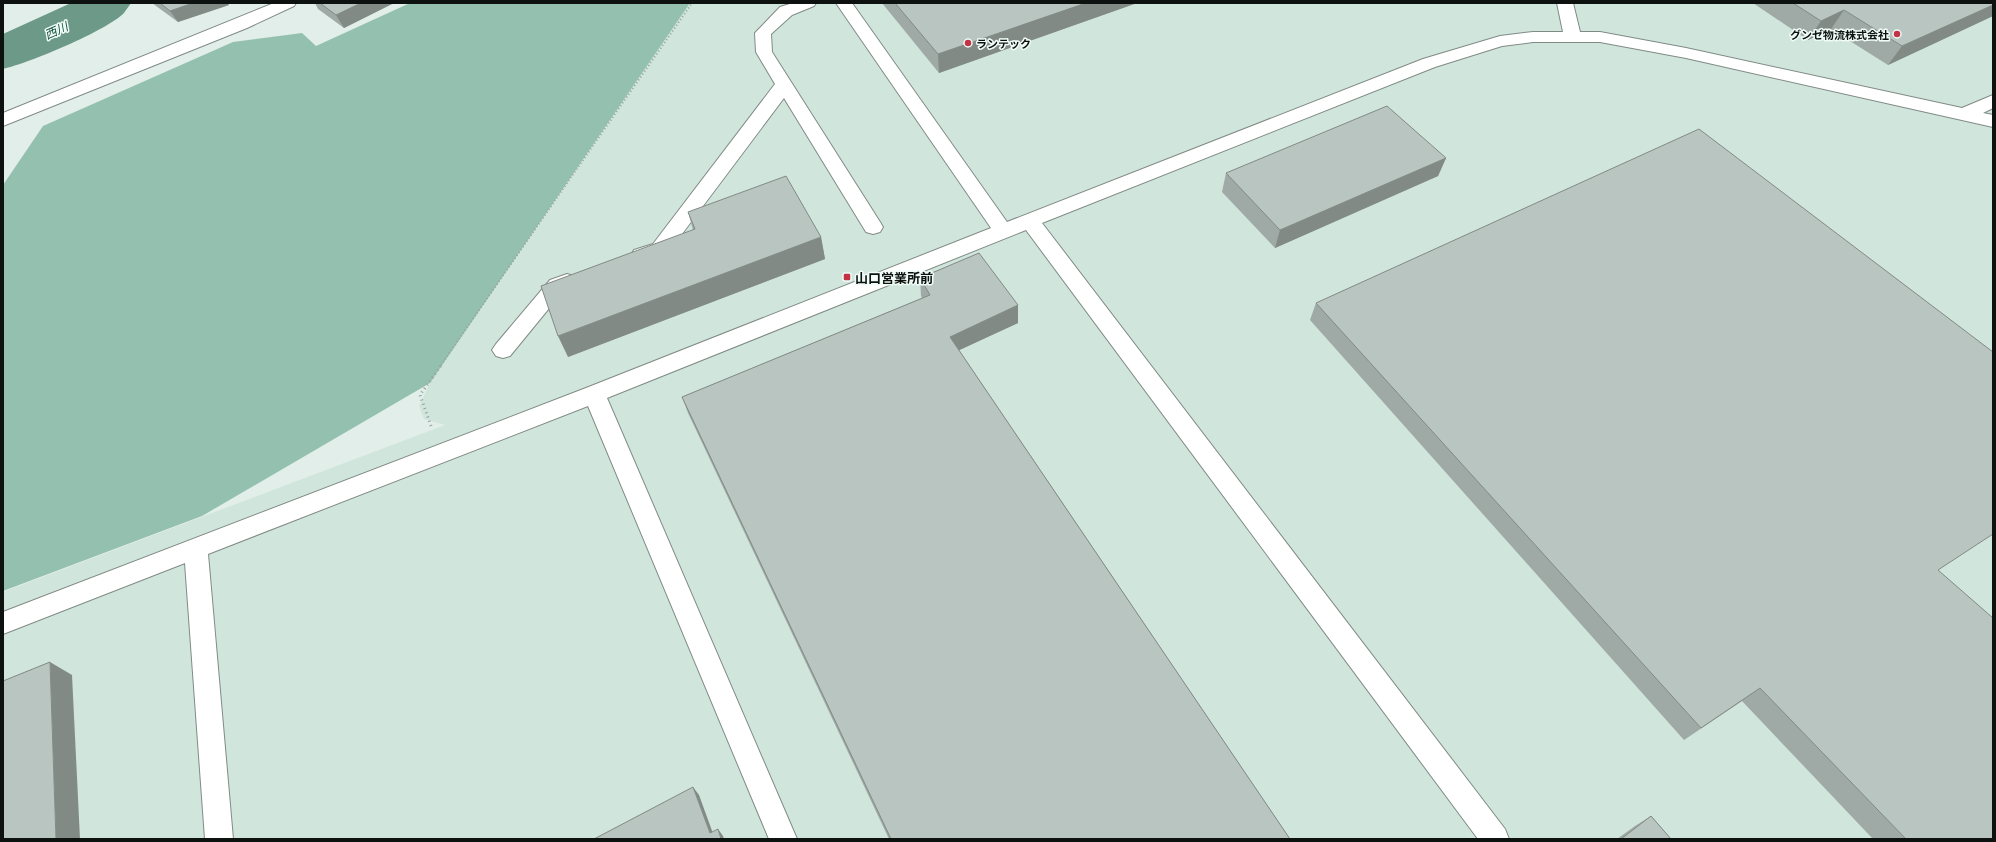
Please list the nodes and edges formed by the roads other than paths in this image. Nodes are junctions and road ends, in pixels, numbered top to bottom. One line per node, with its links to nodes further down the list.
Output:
1 (288, 3): 9 (street)
2 (808, 3): 6 (street)
3 (844, 3): 14 (street)
4 (1565, 3): 5 (street)
5 (1572, 35): 8 (street); 12 (street)
6 (784, 85): 13 (street); 15 (street)
7 (1993, 102): 8 (street)
8 (1963, 115): 10 (street); 11 (street)
9 (3, 120)
10 (1993, 121)
11 (1993, 134)
12 (1029, 220): 14 (street); 23 (street)
13 (874, 227)
14 (1003, 231): 18 (street)
15 (623, 262)
16 (586, 274): 17 (street)
17 (503, 350)
18 (594, 394): 19 (street); 22 (street)
19 (196, 547): 20 (street); 21 (street)
20 (3, 623)
21 (219, 839)
22 (783, 839)
23 (1496, 839)

